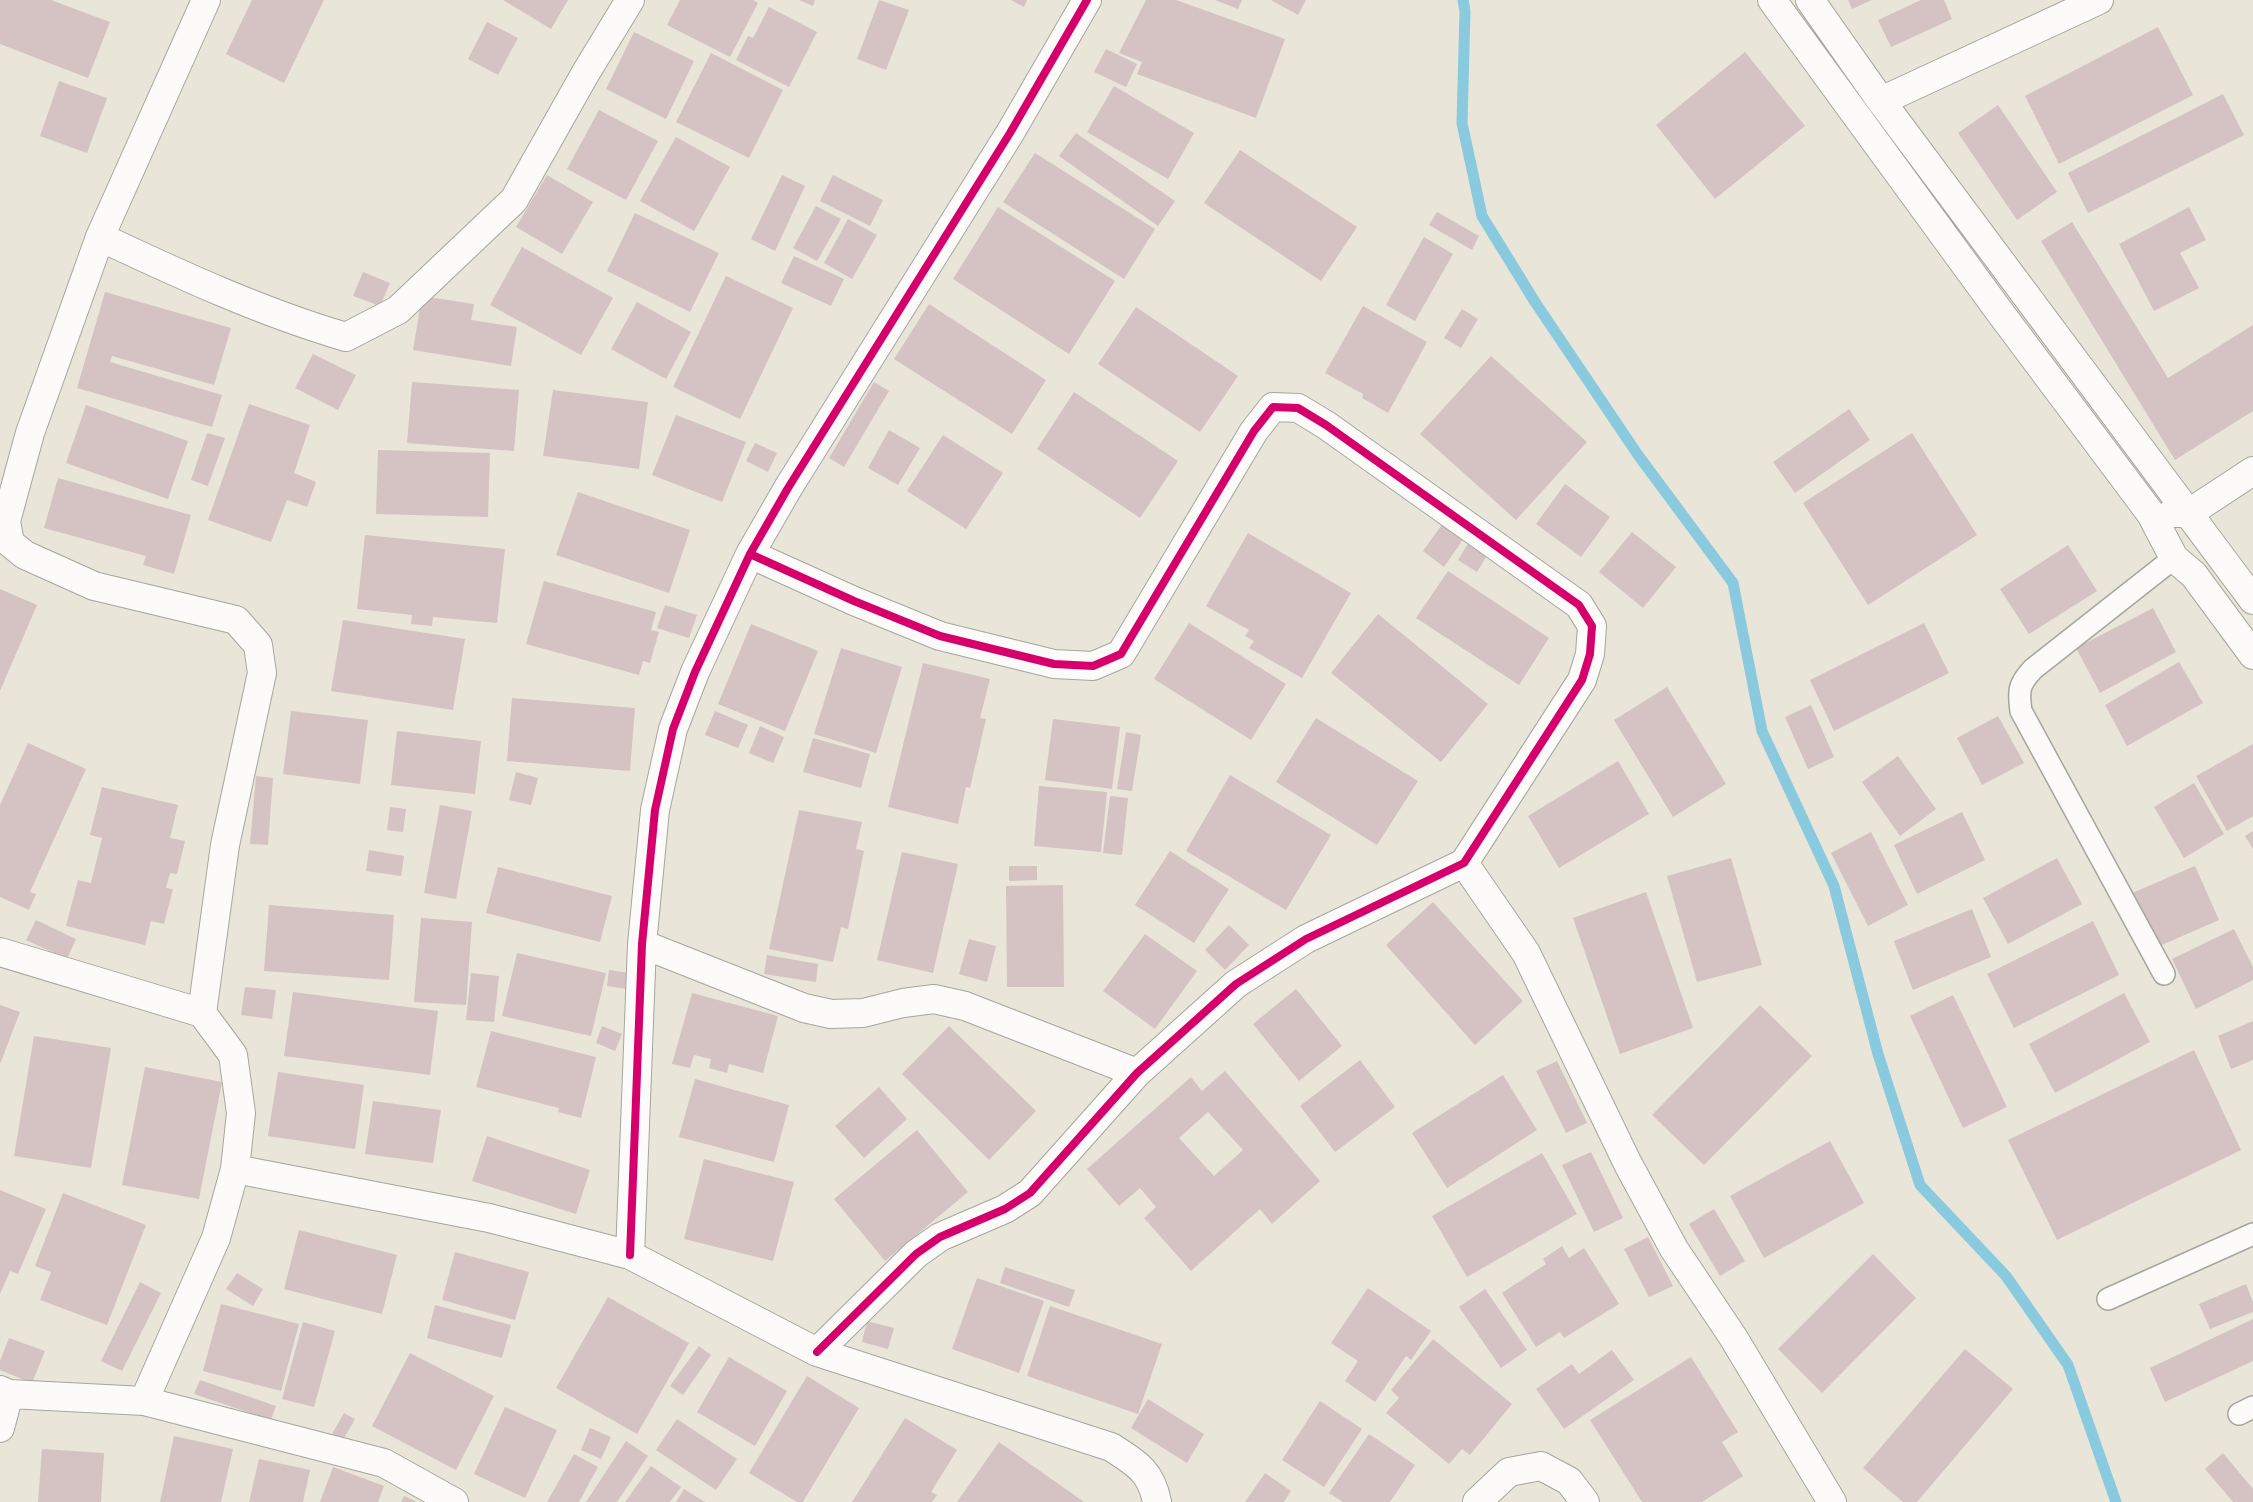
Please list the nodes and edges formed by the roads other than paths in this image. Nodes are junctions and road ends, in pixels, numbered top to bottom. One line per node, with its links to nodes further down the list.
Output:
1 (206, 0): 8 (street)
2 (630, 0): 8 (street)
3 (1087, 0): 12 (street)
4 (1772, 0): 11 (street)
5 (1810, 0): 7 (street)
6 (2099, 0): 7 (street)
7 (1881, 101): 10 (street)
8 (100, 237): 20 (street)
9 (2253, 470): 10 (street)
10 (2189, 513): 11 (street); 14 (street)
11 (2151, 514): 13 (street)
12 (750, 554): 16 (street); 17 (street)
13 (2174, 558): 15 (street); 19 (lane)
14 (2253, 600)
15 (2253, 655)
16 (1464, 863): 21 (street); 34 (street)
17 (642, 944): 21 (street); 24 (street)
18 (0, 952): 20 (street)
19 (2164, 974)
20 (202, 1013): 22 (street)
21 (1137, 1073): 26 (street)
22 (236, 1169): 24 (street); 28 (street)
23 (2253, 1234): 25 (lane)
24 (630, 1255): 26 (street)
25 (2108, 1299)
26 (817, 1352): 31 (street)
27 (5, 1392): 28 (street); 29 (street)
28 (144, 1401): 30 (street)
29 (0, 1428)
30 (454, 1502)
31 (1157, 1502)
32 (1477, 1502): 33 (street)
33 (1585, 1502)
34 (1832, 1502)

